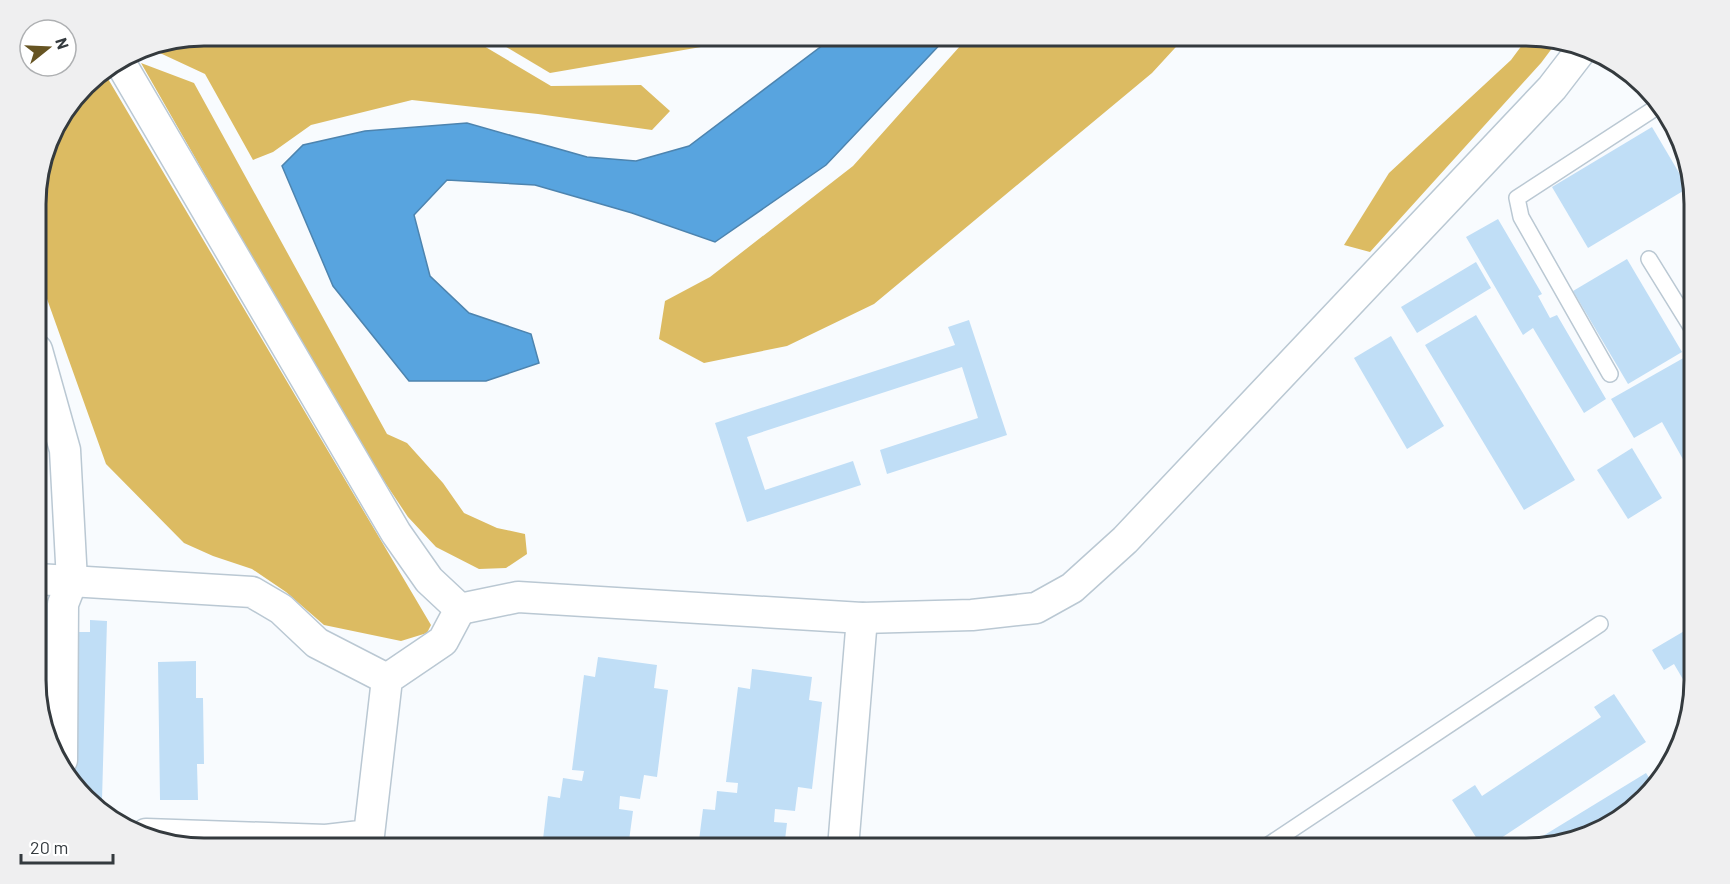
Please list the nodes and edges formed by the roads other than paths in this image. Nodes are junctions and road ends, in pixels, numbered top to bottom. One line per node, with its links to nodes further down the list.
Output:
1 (1577, 55): 11 (street)
2 (124, 69): 10 (street)
3 (1653, 111): 6 (lane)
4 (1649, 259): 5 (lane)
5 (1684, 315)
6 (1610, 374)
7 (47, 386): 9 (street)
8 (47, 580): 9 (street)
9 (72, 581): 13 (street); 14 (street)
10 (460, 609): 11 (street); 13 (street)
11 (862, 618): 19 (street)
12 (1600, 624): 16 (lane)
13 (387, 679): 18 (street)
14 (62, 746)
15 (180, 835): 17 (street)
16 (1280, 837)
17 (265, 838)
18 (344, 838)
19 (844, 838)

